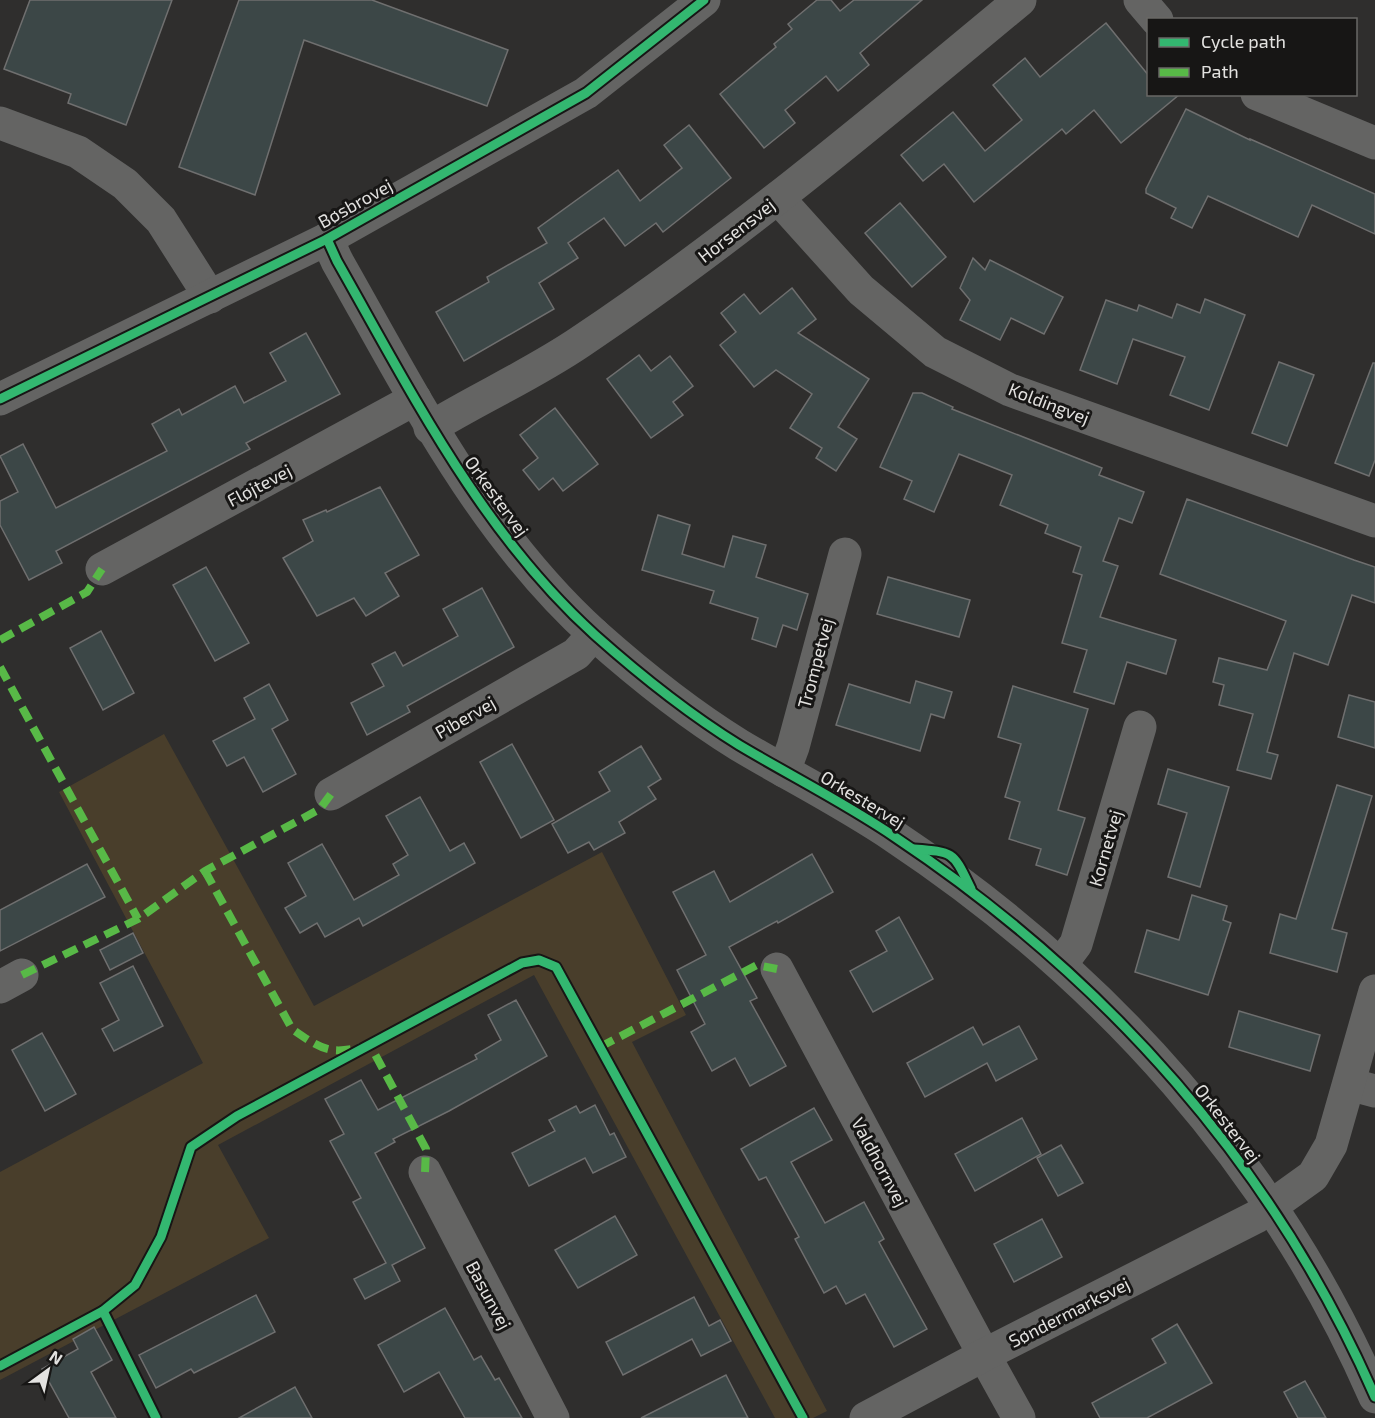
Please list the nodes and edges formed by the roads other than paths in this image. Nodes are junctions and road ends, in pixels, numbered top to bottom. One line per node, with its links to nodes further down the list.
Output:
1 (704, 0): 9 (street, Bøsbrovej)
2 (1020, 0): 8 (street, Horsensvej)
3 (1140, 0): 4 (street)
4 (1155, 18)
5 (1262, 96): 7 (street)
6 (0, 123): 10 (street)
7 (1375, 143)
8 (778, 198): 13 (street, Horsensvej); 14 (street, Koldingvej)
9 (327, 239): 10 (street, Bøsbrovej); 12 (street, Orkestervej)
10 (210, 297): 11 (street, Bøsbrovej)
11 (0, 399)
12 (415, 399): 13 (street, Orkestervej); 16 (street, Fløjtevej)
13 (430, 429): 17 (street, Orkestervej)
14 (1375, 522)
15 (844, 554): 19 (street, Trompetvej)
16 (102, 569)
17 (594, 634): 19 (street, Orkestervej); 20 (street, Pibervej)
18 (1140, 727): 21 (street, Kornetvej)
19 (784, 771): 21 (street, Orkestervej)
20 (331, 794)
21 (1061, 964): 26 (street, Orkestervej)
22 (777, 969): 27 (street, Valdhornvej)
23 (1375, 991): 24 (street, Søndermarksvej)
24 (1362, 1087): 26 (street, Søndermarksvej)
25 (425, 1172): 29 (street, Basunvej)
26 (1271, 1206): 27 (street, Søndermarksvej); 28 (street, Orkestervej)
27 (984, 1355): 30 (street, Søndermarksvej); 31 (street, Valdhornvej)
28 (1375, 1397)
29 (553, 1418)
30 (866, 1418)
31 (1019, 1418)

